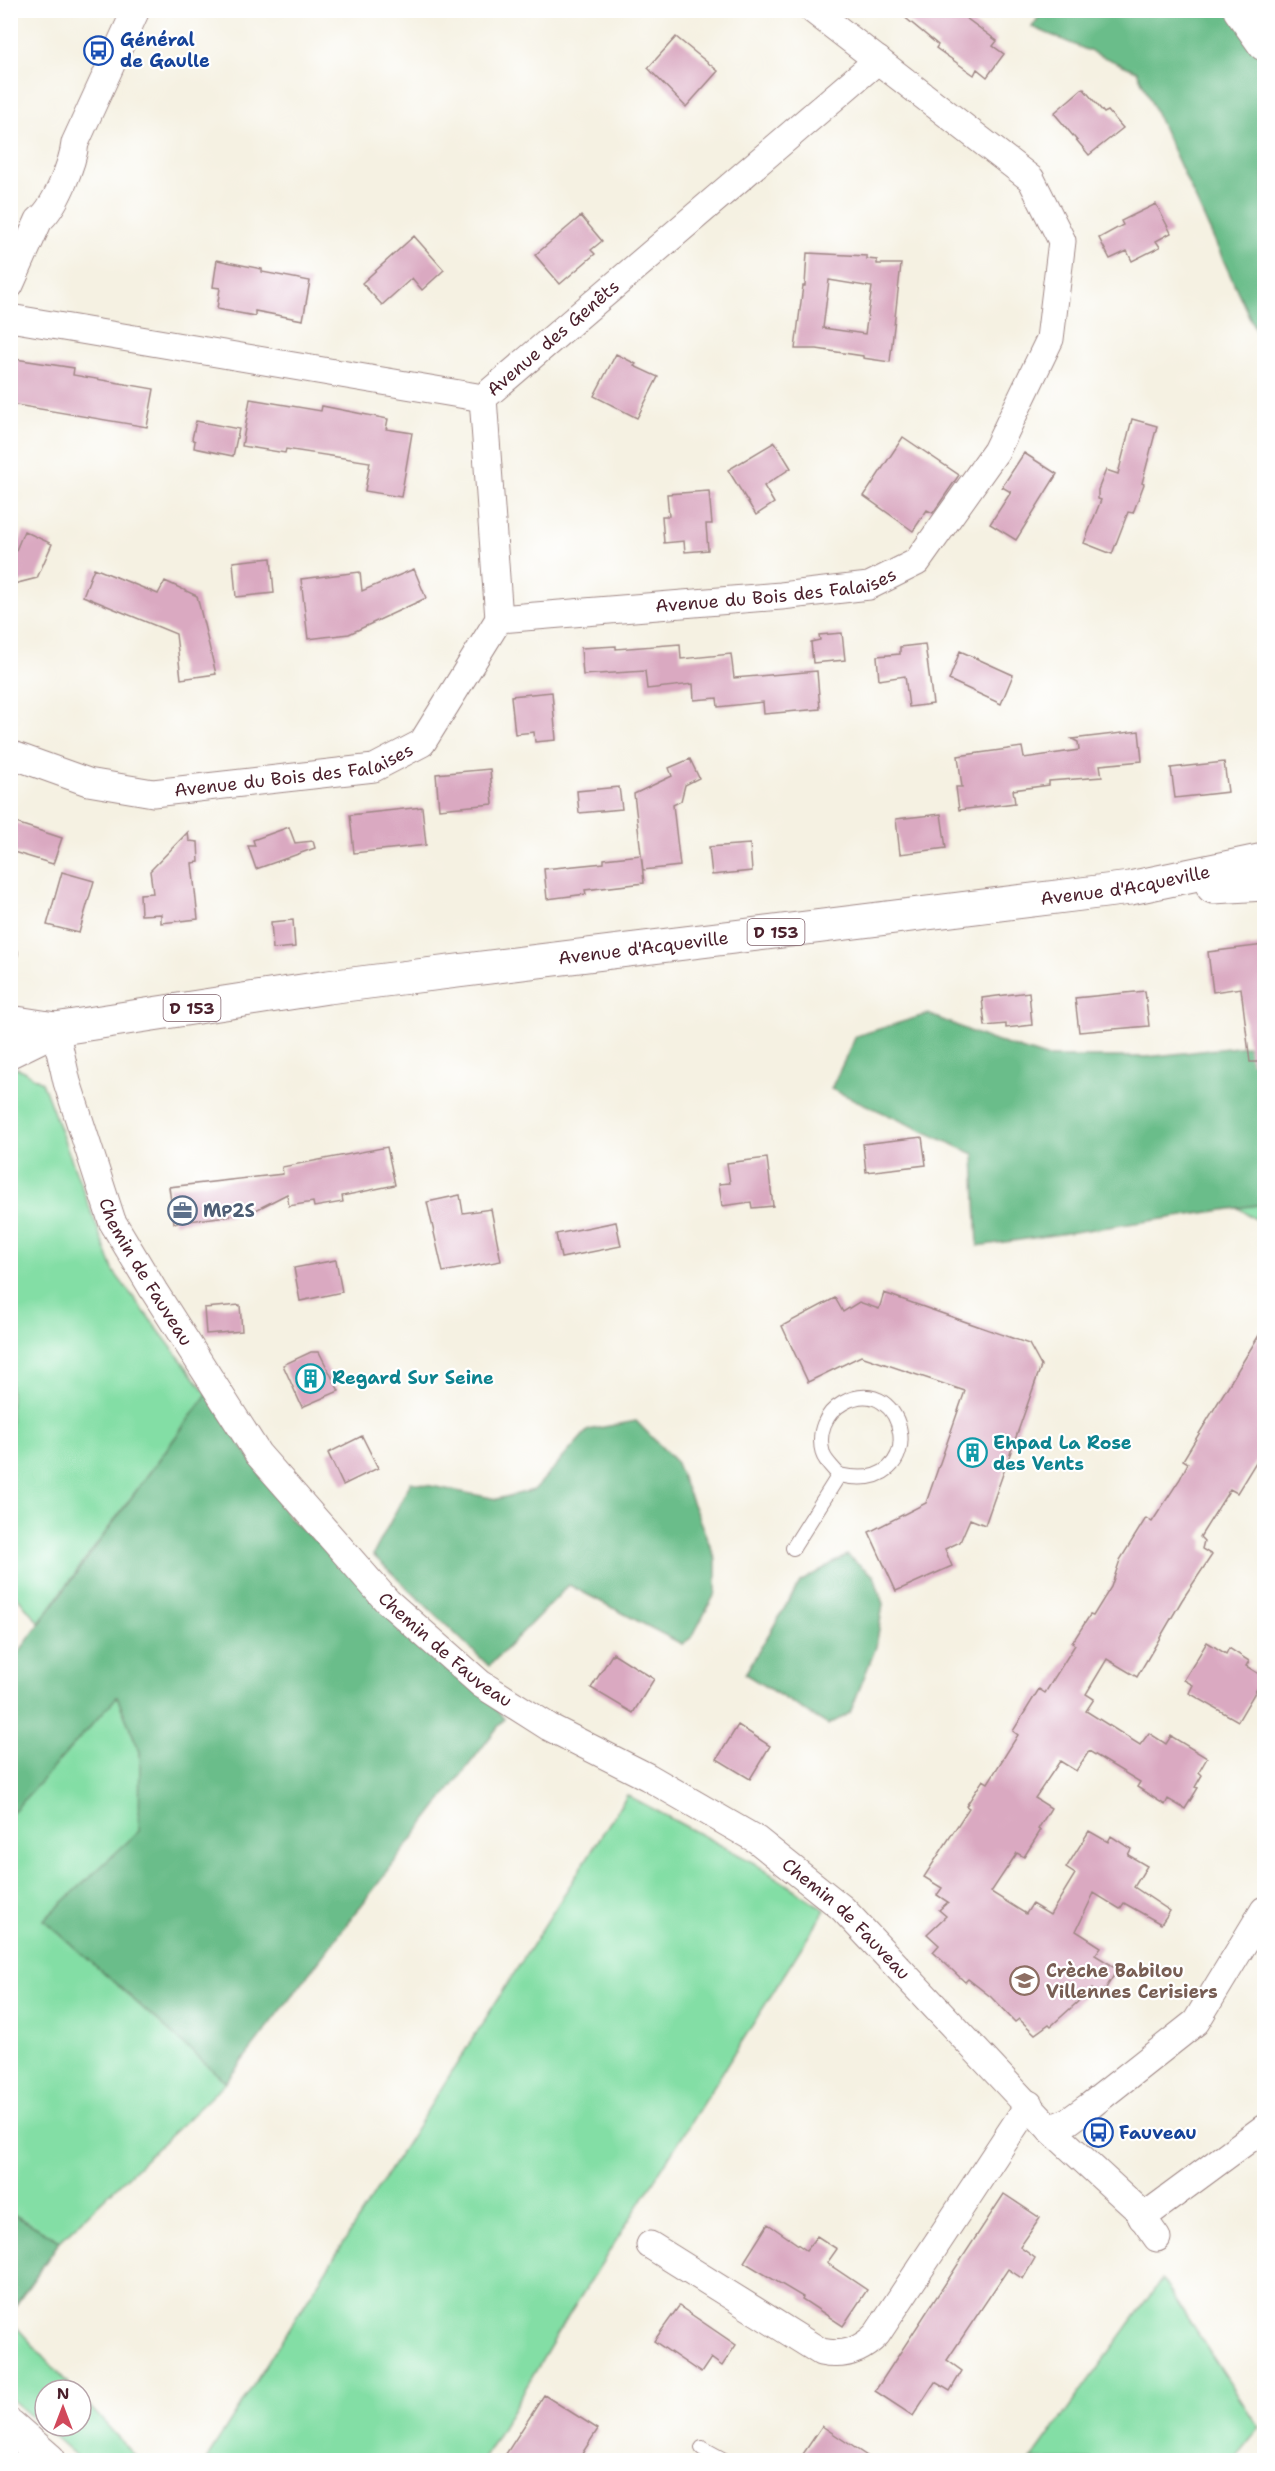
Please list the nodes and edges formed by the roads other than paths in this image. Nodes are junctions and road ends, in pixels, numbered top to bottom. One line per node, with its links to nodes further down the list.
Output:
1 (135, 10): 6 (street)
2 (813, 10): 5 (street, Avenue du Bois des Falaises)
3 (1241, 11): 4 (main road)
4 (1264, 44)
5 (878, 60): 8 (street, Avenue des Genêts); 9 (street, Avenue du Bois des Falaises)
6 (10, 285)
7 (10, 318): 8 (street, Avenue des Genêts)
8 (483, 398): 9 (street)
9 (499, 620): 10 (street, Avenue du Bois des Falaises)
10 (10, 754)
11 (1264, 860): 13 (main road, Avenue d'Acqueville / D 153)
12 (1264, 884): 13 (main road, D 153)
13 (1130, 888): 15 (main road, Avenue d'Acqueville / D 153)
14 (10, 1022): 15 (main road, D 153)
15 (55, 1029): 16 (main road, D 153); 20 (street, Chemin de Fauveau)
16 (10, 1051)
17 (839, 1475): 17 (lane); 18 (lane)
18 (793, 1548)
19 (1264, 1910): 22 (street)
20 (1029, 2104): 22 (street, Chemin de Fauveau); 23 (street)
21 (1264, 2128): 22 (street, Chemin de Fauveau)
22 (1050, 2129)
23 (650, 2245)
24 (10, 2426): 26 (main road)
25 (702, 2448): 27 (lane)
26 (49, 2460)
27 (724, 2460)

